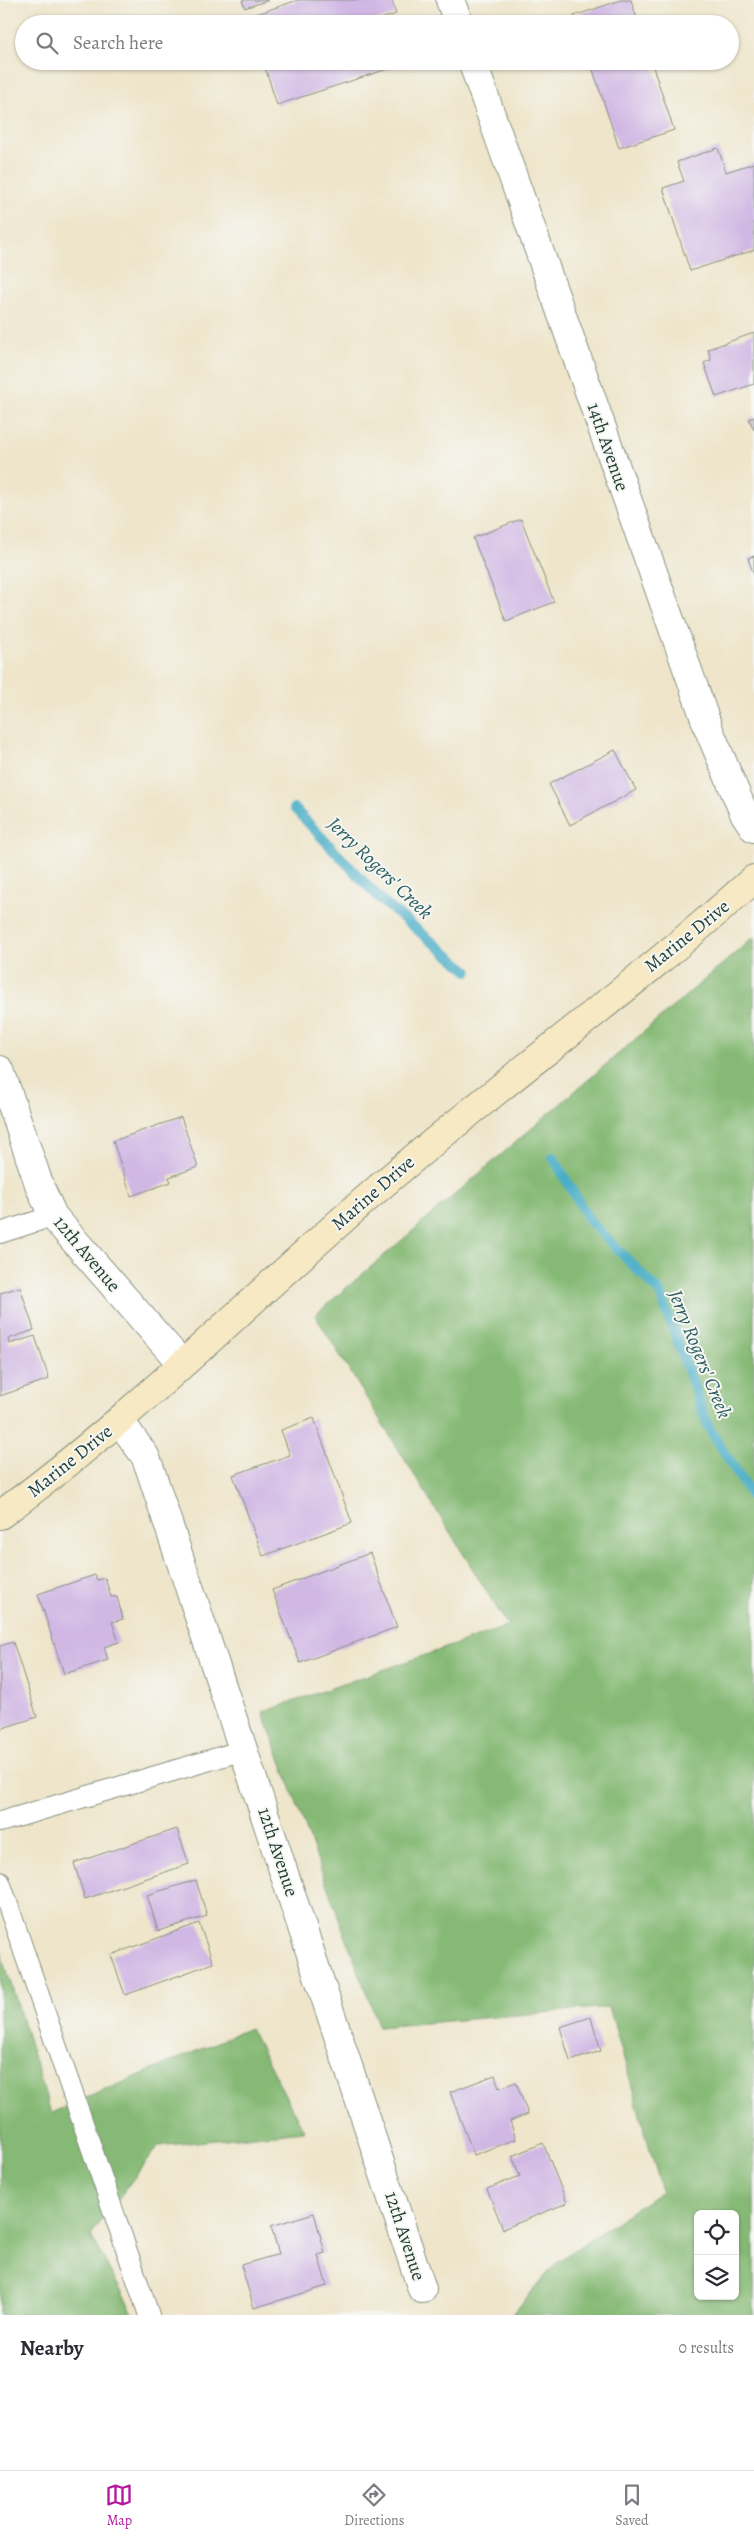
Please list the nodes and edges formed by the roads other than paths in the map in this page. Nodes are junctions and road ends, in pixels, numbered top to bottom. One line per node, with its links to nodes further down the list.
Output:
1 (450, 0): 2 (street)
2 (456, 15)
3 (475, 70): 4 (street, 14th Avenue)
4 (754, 828)
5 (754, 879): 9 (street, Marine Drive)
6 (0, 1070): 7 (street, 12th Avenue)
7 (53, 1216): 8 (lane); 9 (street, 12th Avenue)
8 (0, 1233)
9 (182, 1364): 10 (street, Marine Drive)
10 (120, 1421): 11 (street, Marine Drive); 12 (street, 12th Avenue)
11 (0, 1515)
12 (244, 1750): 13 (lane); 15 (street, 12th Avenue)
13 (0, 1822)
14 (0, 1882): 16 (lane)
15 (422, 2289)
16 (149, 2315)

